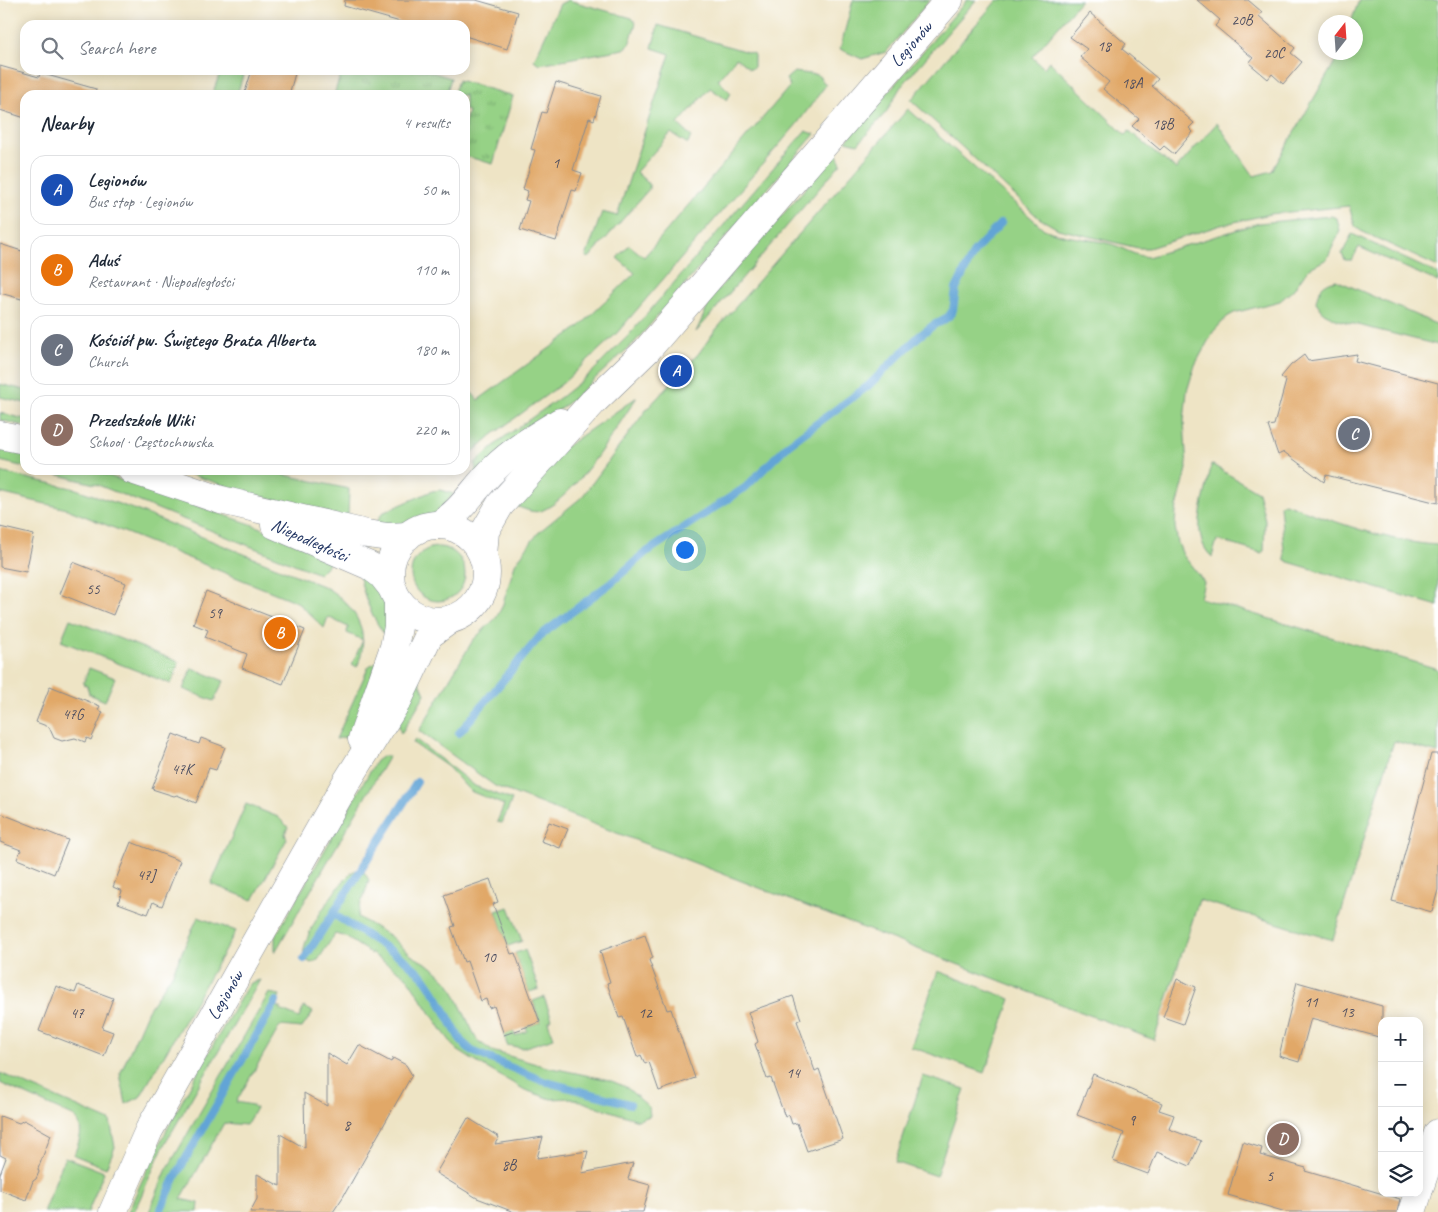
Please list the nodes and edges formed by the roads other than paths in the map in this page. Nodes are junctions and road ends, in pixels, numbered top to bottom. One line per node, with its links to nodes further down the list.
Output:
1 (949, 0): 2 (street, Legionów)
2 (593, 402): 7 (street, Legionów); 9 (street, Legionów)
3 (0, 435): 4 (street)
4 (20, 439)
5 (147, 475): 6 (street, Niepodległości)
6 (221, 500): 8 (street, Niepodległości); 10 (street, Niepodległości)
7 (438, 525): 8 (street); 9 (street)
8 (408, 536): 10 (street)
9 (483, 556): 11 (street)
10 (396, 594): 11 (street); 12 (street, Legionów)
11 (451, 619): 12 (street, Legionów)
12 (346, 783): 16 (street, Legionów)
13 (1438, 1133): 14 (street)
14 (1428, 1175)
15 (1417, 1197): 17 (street)
16 (114, 1212)
17 (1412, 1212)

